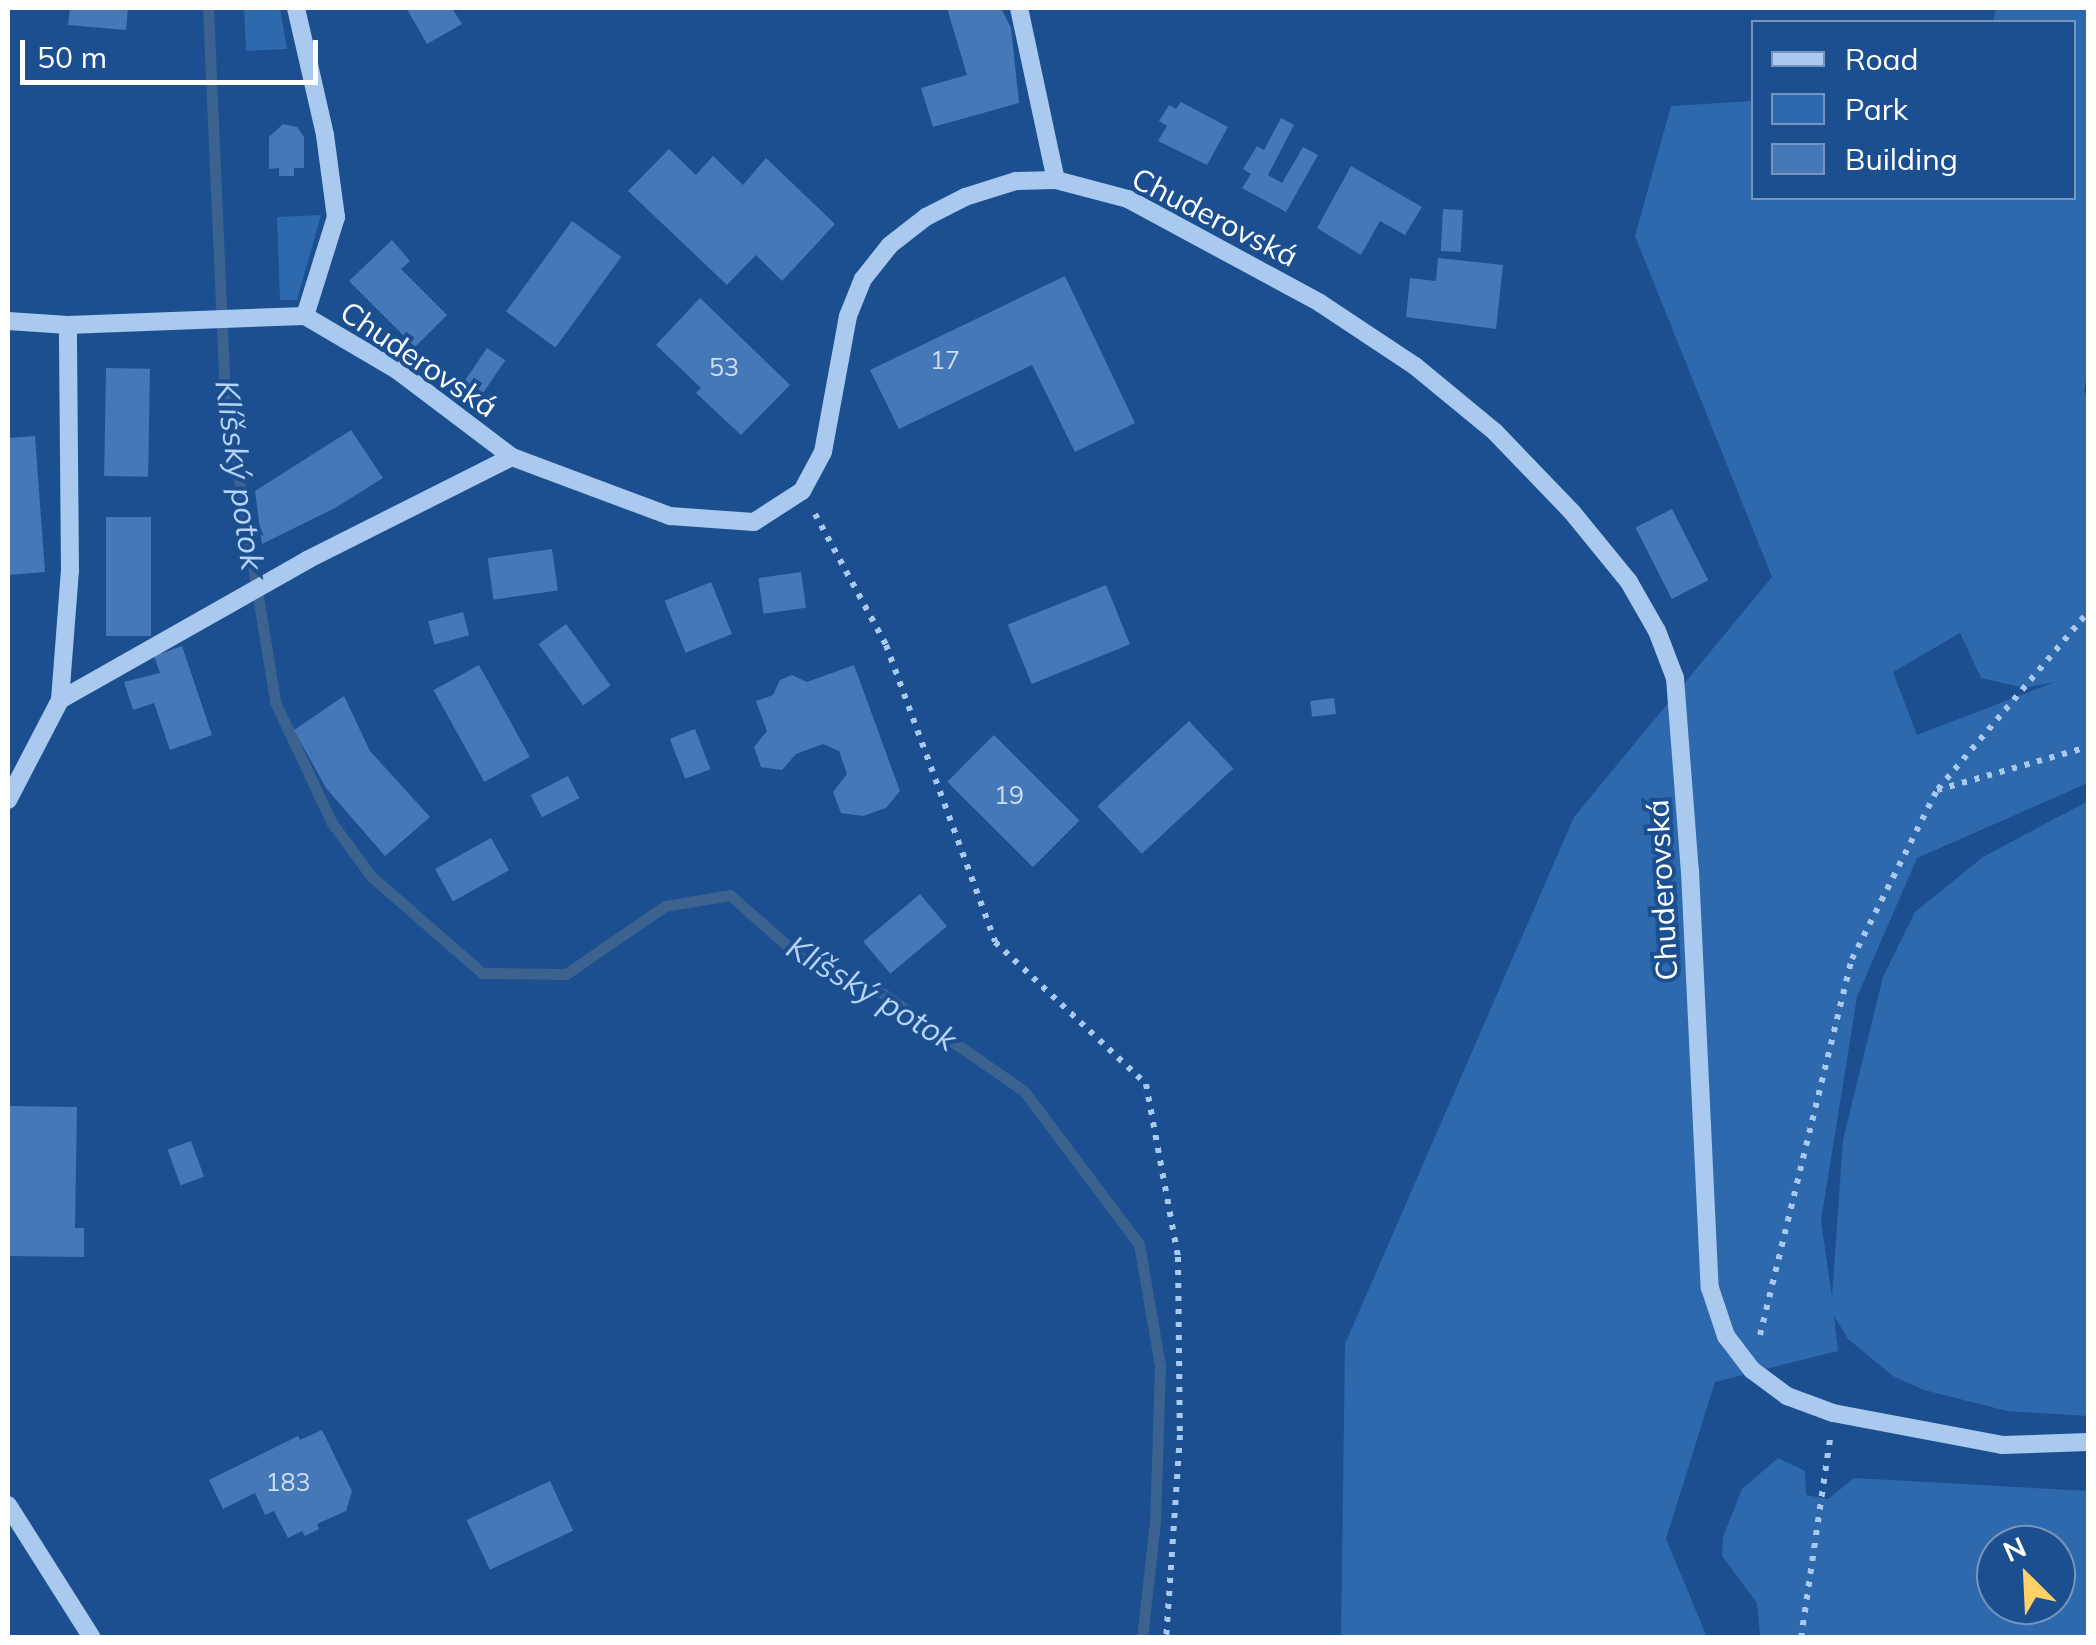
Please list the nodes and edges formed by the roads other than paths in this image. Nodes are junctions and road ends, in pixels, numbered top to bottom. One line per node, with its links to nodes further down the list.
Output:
1 (296, 8): 4 (street)
2 (1019, 8): 3 (street)
3 (1056, 180): 7 (street, Chuderovská); 10 (street, Chuderovská)
4 (305, 316): 6 (street, Chuderovská); 7 (street, Chuderovská)
5 (8, 321): 6 (street, Chuderovská)
6 (68, 324): 8 (street)
7 (512, 457): 8 (street)
8 (60, 700): 9 (street)
9 (8, 800)
10 (2088, 1442)
11 (8, 1505): 12 (street)
12 (92, 1638)

